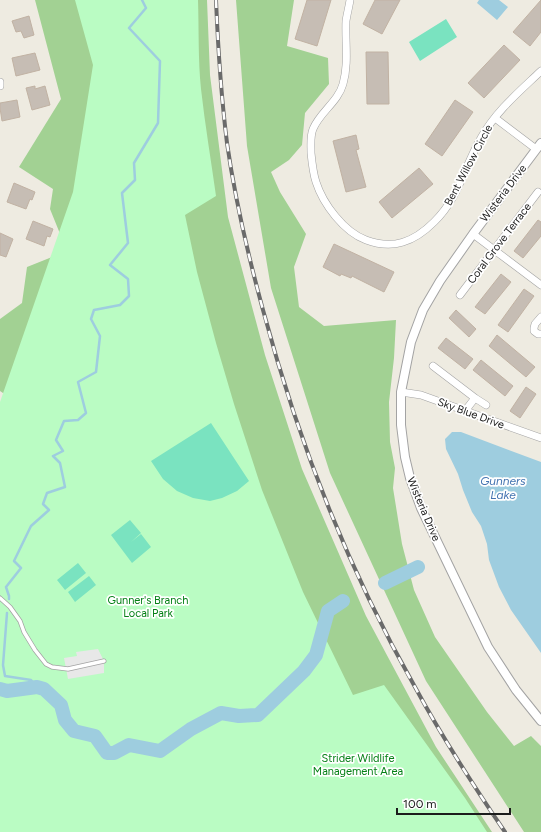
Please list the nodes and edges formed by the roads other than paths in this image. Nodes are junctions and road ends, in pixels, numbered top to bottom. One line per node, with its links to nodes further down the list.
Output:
1 (350, 0): 5 (street, Bent Willow Circle)
2 (541, 71): 5 (street, Bent Willow Circle)
3 (0, 82): 4 (street)
4 (0, 86)
5 (494, 118): 6 (street, Bent Willow Circle)
6 (539, 146): 8 (street, Wisteria Drive)
7 (538, 192): 9 (street, Coral Grove Terrace)
8 (473, 234): 9 (street); 15 (street, Wisteria Drive)
9 (494, 250): 10 (street); 11 (street, Coral Grove Terrace)
10 (541, 285)
11 (460, 295)
12 (541, 317): 13 (street)
13 (541, 334)
14 (433, 366): 16 (street)
15 (401, 392): 18 (street, Sky Blue Drive); 22 (street, Wisteria Drive)
16 (475, 398): 17 (street); 18 (street)
17 (486, 405)
18 (465, 411): 19 (street, Sky Blue Drive)
19 (541, 438)
20 (0, 598): 21 (lane)
21 (104, 661)
22 (541, 721)

